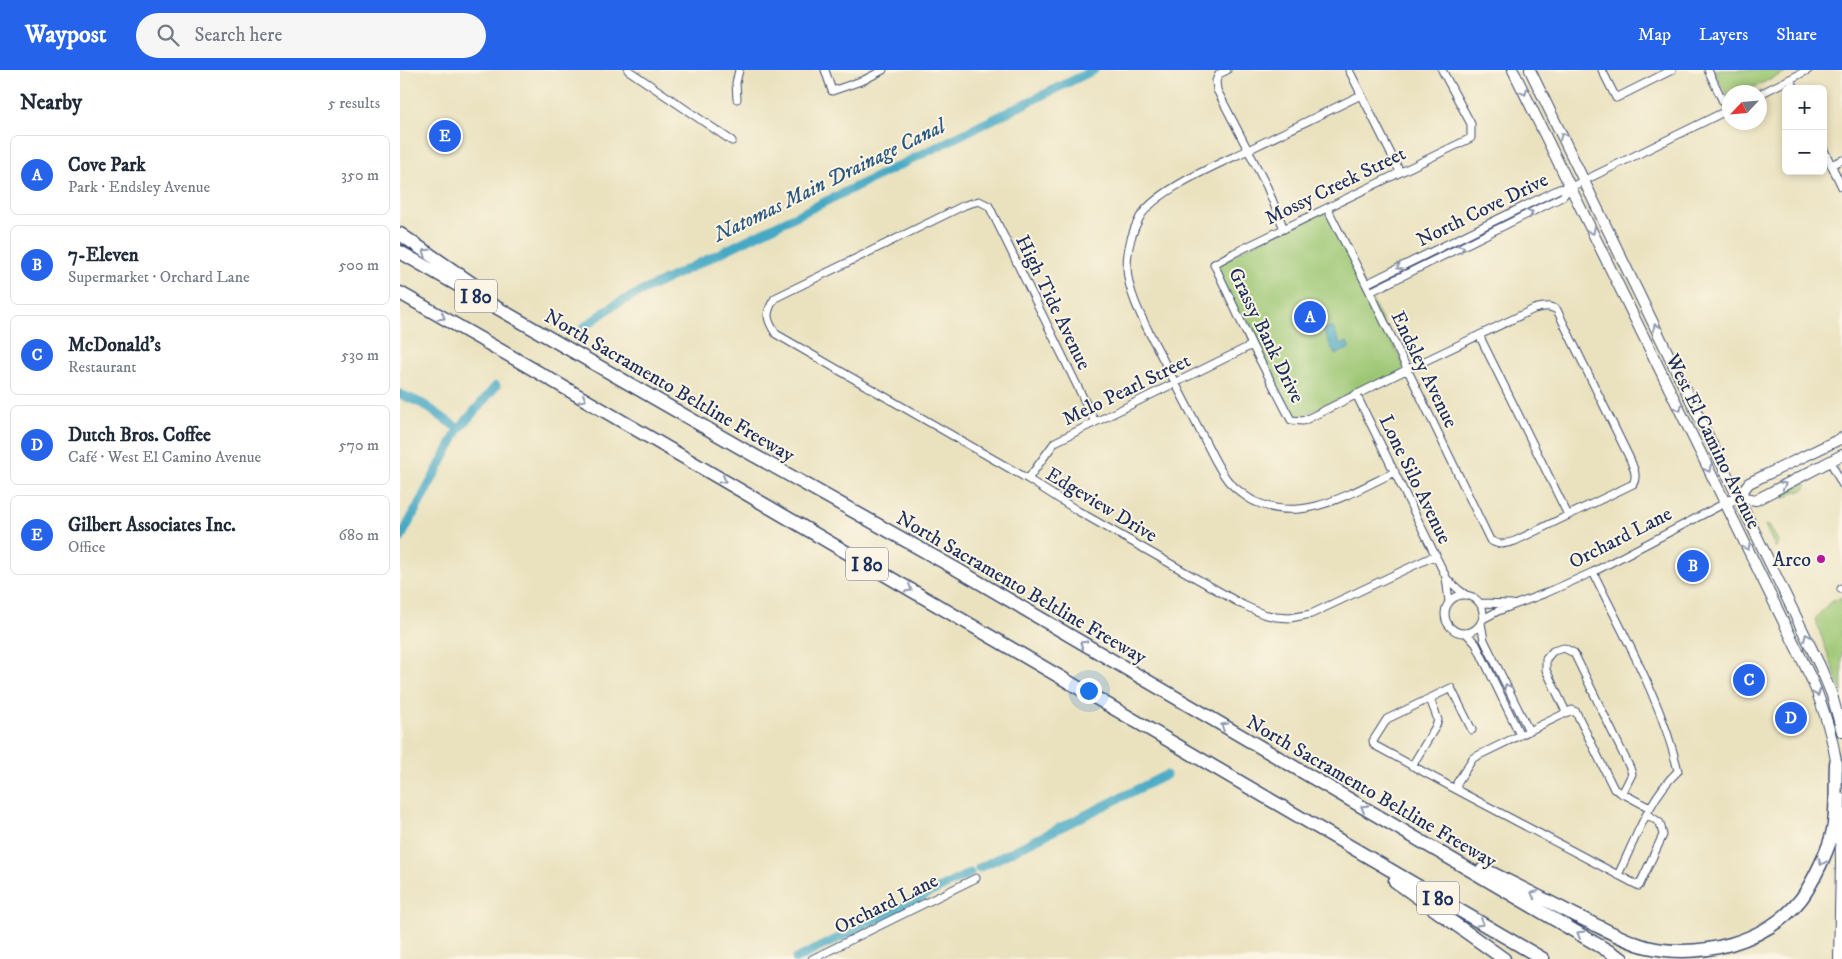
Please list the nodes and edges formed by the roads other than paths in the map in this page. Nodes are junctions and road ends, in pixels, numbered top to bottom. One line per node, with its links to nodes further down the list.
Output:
1 (628, 70): 21 (street)
2 (739, 70): 19 (street)
3 (825, 70): 4 (street)
4 (883, 70)
5 (1227, 70): 22 (street)
6 (1349, 70): 17 (street)
7 (1442, 70): 26 (street, Mossy Creek Street)
8 (1513, 70): 28 (main road, West El Camino Avenue, one-way to 28)
9 (1530, 70): 27 (main road, West El Camino Avenue, one-way to 9)
10 (1602, 70): 11 (street)
11 (1672, 70)
12 (1708, 70): 18 (street)
13 (1808, 70): 14 (street)
14 (1790, 79): 15 (street); 16 (street)
15 (1792, 85)
16 (1767, 90)
17 (1361, 95): 22 (street); 26 (street)
18 (1722, 97)
19 (737, 99)
20 (1722, 112): 27 (street)
21 (732, 142)
22 (1248, 150): 32 (street); 43 (street)
23 (1827, 156): 25 (street)
24 (1842, 160): 25 (street)
25 (1831, 165): 29 (street)
26 (1400, 172): 31 (street, Mossy Creek Street)
27 (1584, 180): 28 (street); 52 (main road, West El Camino Avenue, one-way to 27)
28 (1571, 187): 36 (street, North Cove Drive, one-way to 36); 37 (street, North Cove Drive, one-way to 28); 53 (main road, West El Camino Avenue, one-way to 53)
29 (1842, 187)
30 (979, 201): 45 (street, High Tide Avenue); 50 (street, Edgeview Drive)
31 (1327, 208): 32 (street, Mossy Creek Street); 36 (street, Endsley Avenue)
32 (1284, 229): 35 (street, Mossy Creek Street)
33 (400, 234): 40 (highway, one-way to 33)
34 (400, 252): 40 (highway, North Sacramento Beltline Freeway / I 80)
35 (1214, 264): 41 (street, Grassy Bank Drive)
36 (1366, 284): 37 (street, Endsley Avenue)
37 (1370, 292): 42 (street, Endsley Avenue)
38 (400, 293): 76 (highway, I 80, one-way to 76)
39 (1479, 335): 42 (street); 54 (street); 54 (street)
40 (552, 340): 75 (highway, North Sacramento Beltline Freeway / I 80, one-way to 40)
41 (1252, 345): 43 (street, Melo Pearl Street); 44 (street, Grassy Bank Drive)
42 (1406, 370): 44 (street); 54 (street, Endsley Avenue)
43 (1174, 383): 45 (street, Melo Pearl Street); 49 (street)
44 (1356, 394): 49 (street, Lone Silo Avenue)
45 (1095, 422): 50 (street, Melo Pearl Street)
46 (1842, 438): 52 (main road, Orchard Lane)
47 (1842, 455): 48 (main road)
48 (1830, 461): 51 (street); 52 (main road, one-way to 48)
49 (1394, 472): 55 (street, Lone Silo Avenue)
50 (1028, 479): 55 (street, Edgeview Drive)
51 (1842, 484)
52 (1738, 496): 53 (main road, Orchard Lane); 68 (main road, West El Camino Avenue, one-way to 52)
53 (1725, 503): 56 (street, Orchard Lane); 70 (main road, West El Camino Avenue, one-way to 70)
54 (1568, 515)
55 (1436, 555): 57 (street, Lone Silo Avenue)
56 (1592, 572): 61 (street, Orchard Lane); 74 (street)
57 (1446, 578): 58 (street, Lone Silo Avenue); 59 (street, Lone Silo Avenue)
58 (1466, 595): 59 (street); 60 (street)
59 (1449, 602): 63 (street)
60 (1480, 603): 61 (street, Orchard Lane); 62 (street)
61 (1515, 604): 62 (street, Orchard Lane)
62 (1482, 621): 63 (street); 67 (street, one-way to 62)
63 (1466, 634): 69 (street)
64 (1430, 698): 66 (street); 71 (street); 71 (street)
65 (1566, 712): 67 (street); 73 (street); 73 (street)
66 (1472, 730)
67 (1529, 731): 69 (street)
68 (1842, 732)
69 (1520, 735): 72 (street)
70 (1836, 762): 75 (highway, one-way to 75); 77 (main road, West El Camino Avenue)
71 (1412, 766): 72 (street)
72 (1457, 790): 78 (street)
73 (1622, 794): 74 (street)
74 (1649, 811): 78 (street); 78 (street)
75 (1383, 819): 83 (highway, North Sacramento Beltline Freeway / I 80, one-way to 75)
76 (1334, 837): 81 (highway); 82 (highway, I 80, one-way to 82)
77 (1842, 864): 84 (main road, West El Camino Avenue)
78 (1618, 875)
79 (976, 878): 80 (street, Orchard Lane)
80 (812, 959)
81 (1504, 959)
82 (1543, 959)
83 (1622, 959)
84 (1839, 959)

